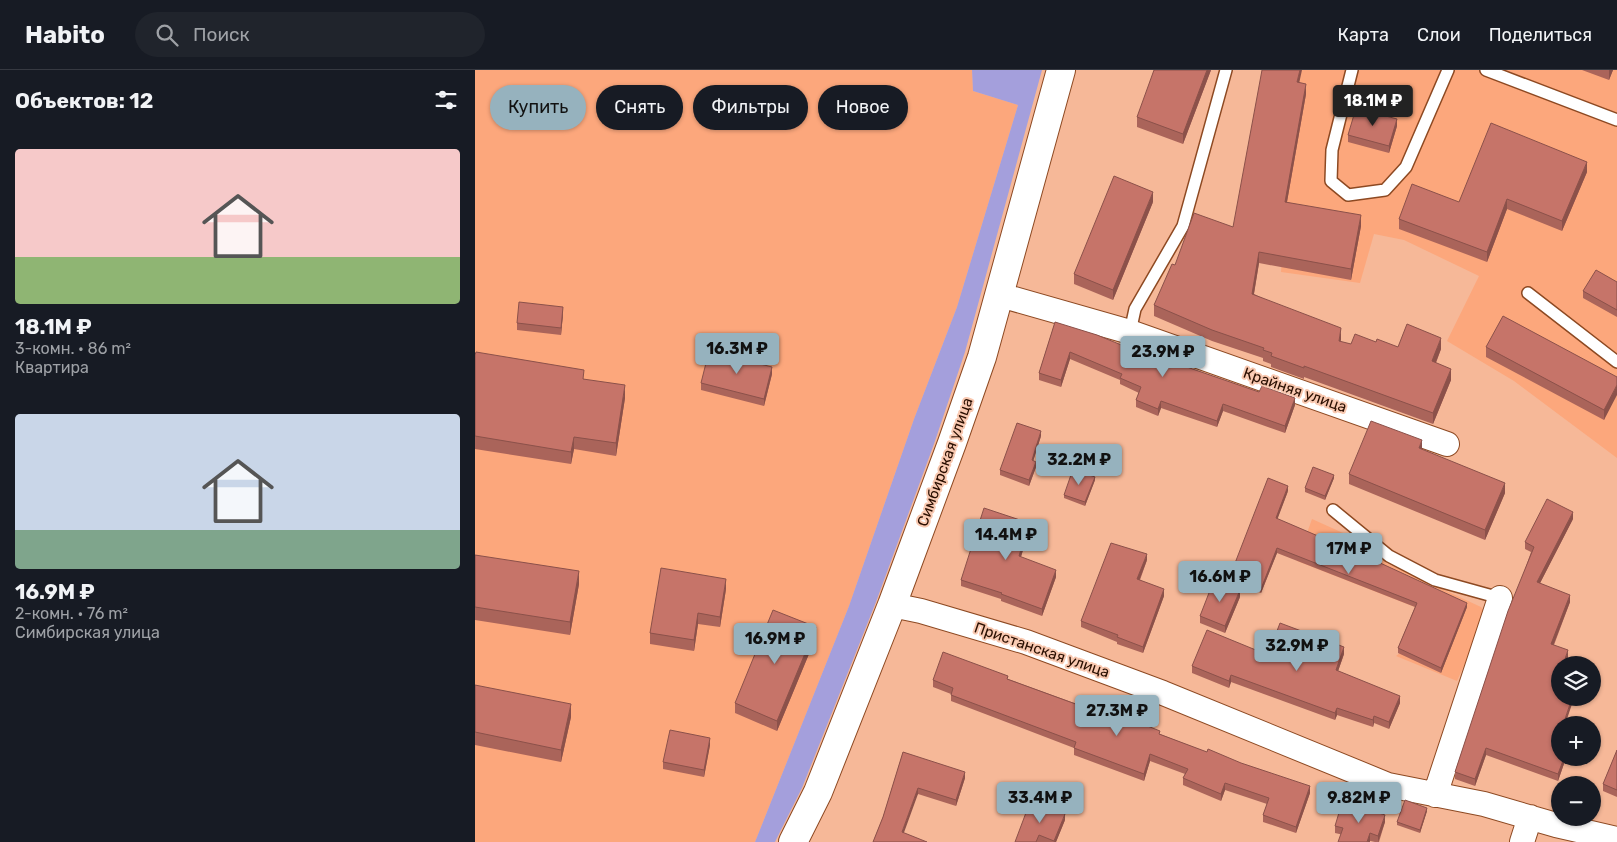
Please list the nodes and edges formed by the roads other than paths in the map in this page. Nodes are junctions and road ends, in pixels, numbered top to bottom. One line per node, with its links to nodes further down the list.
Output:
1 (1061, 70): 8 (main road, Симбирская улица)
2 (1226, 70): 9 (lane)
3 (1352, 70): 4 (lane)
4 (1448, 70)
5 (1486, 70): 6 (lane)
6 (1617, 120)
7 (1528, 293): 10 (lane)
8 (1000, 295): 9 (street, Крайняя улица); 14 (main road, Симбирская улица)
9 (1130, 332): 11 (street, Крайняя улица)
10 (1617, 362)
11 (1447, 444)
12 (1333, 510): 13 (lane)
13 (1500, 598): 15 (street)
14 (892, 605): 15 (street, Пристанская улица); 18 (main road, Симбирская улица)
15 (1435, 795): 16 (street, Пристанская улица)
16 (1530, 817): 17 (street, Пристанская улица); 19 (street)
17 (1617, 839)
18 (793, 842)
19 (1522, 842)

